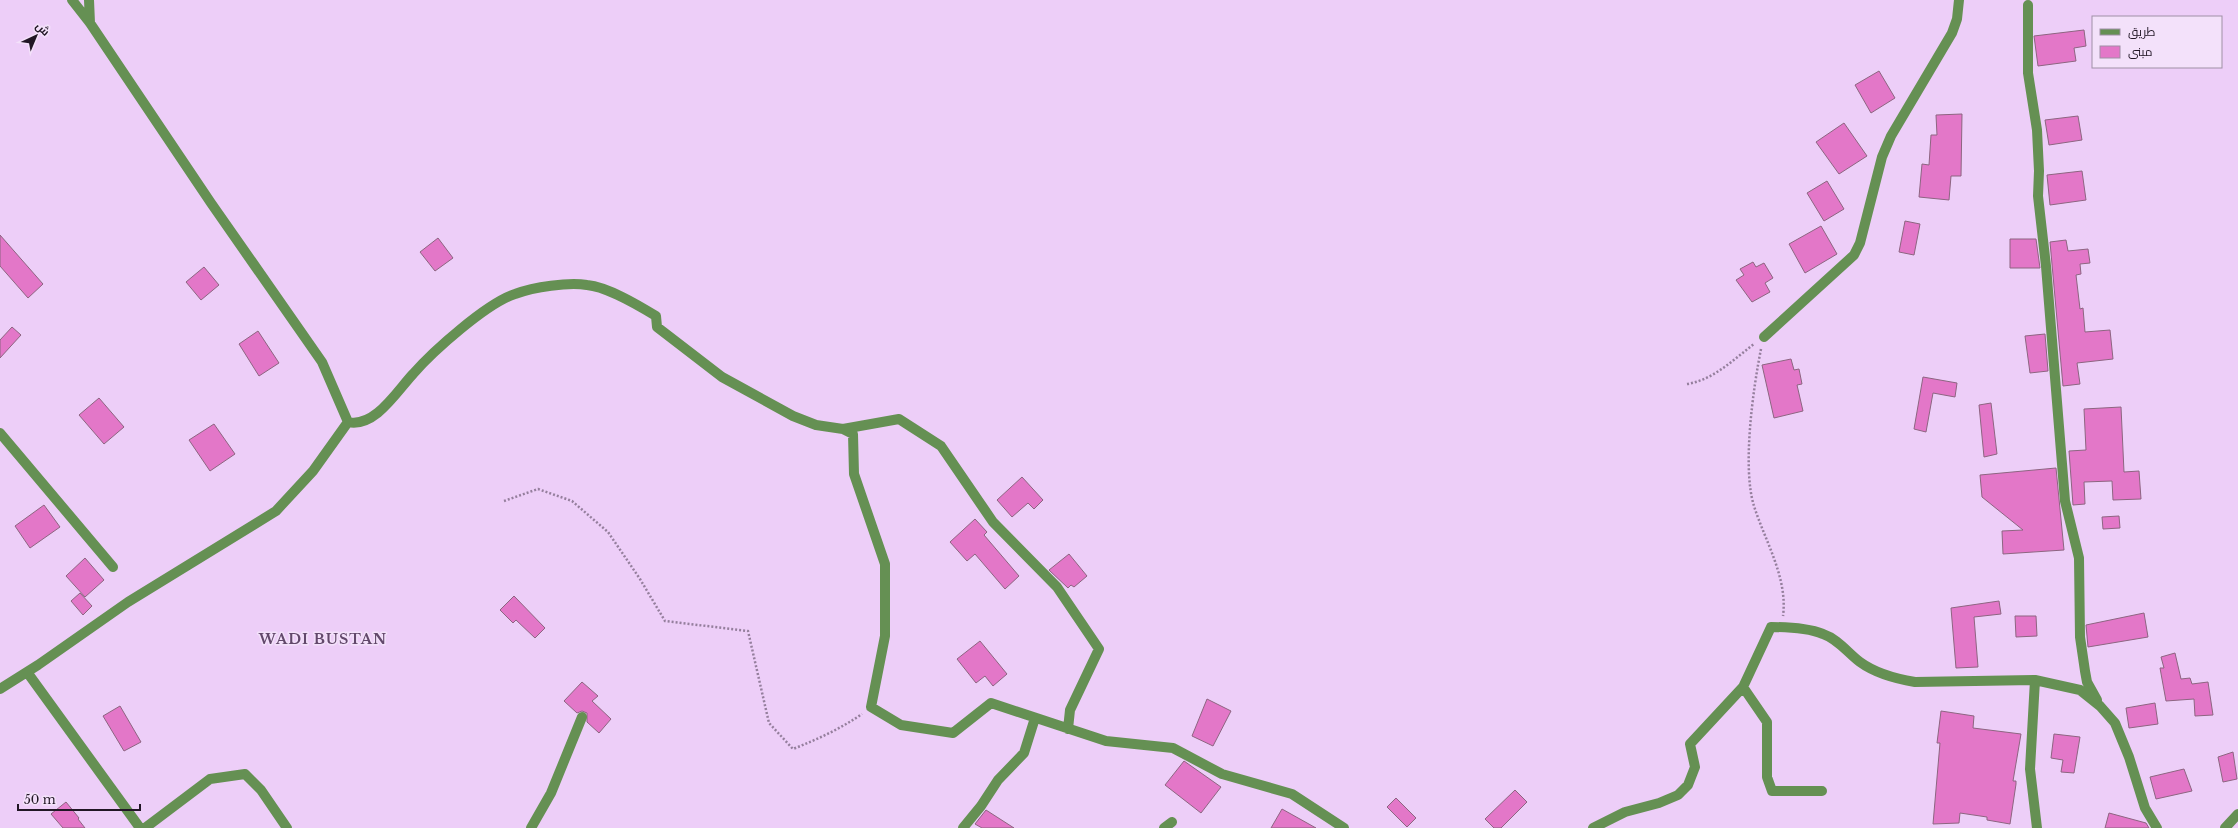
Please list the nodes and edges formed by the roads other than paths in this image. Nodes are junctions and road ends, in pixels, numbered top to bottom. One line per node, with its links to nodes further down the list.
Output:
1 (72, 0): 5 (street)
2 (89, 0): 5 (street)
3 (1959, 0): 6 (street)
4 (2028, 5): 15 (street)
5 (90, 23): 7 (street)
6 (1764, 337)
7 (348, 422): 8 (street); 11 (street)
8 (842, 429): 17 (street); 18 (street)
9 (0, 434): 10 (street)
10 (113, 567)
11 (27, 672): 14 (street); 21 (street)
12 (2035, 680): 13 (street); 15 (street); 28 (street)
13 (1743, 687): 19 (street); 27 (street)
14 (0, 689)
15 (2100, 706): 29 (street)
16 (582, 718): 24 (street)
17 (1035, 718): 18 (street); 25 (street)
18 (1068, 729): 26 (street)
19 (1822, 791)
20 (2238, 814): 30 (street)
21 (140, 828)
22 (145, 828): 23 (street)
23 (287, 828)
24 (531, 828)
25 (963, 828)
26 (1344, 828)
27 (1593, 828)
28 (2037, 828)
29 (2157, 828)
30 (2225, 828)

